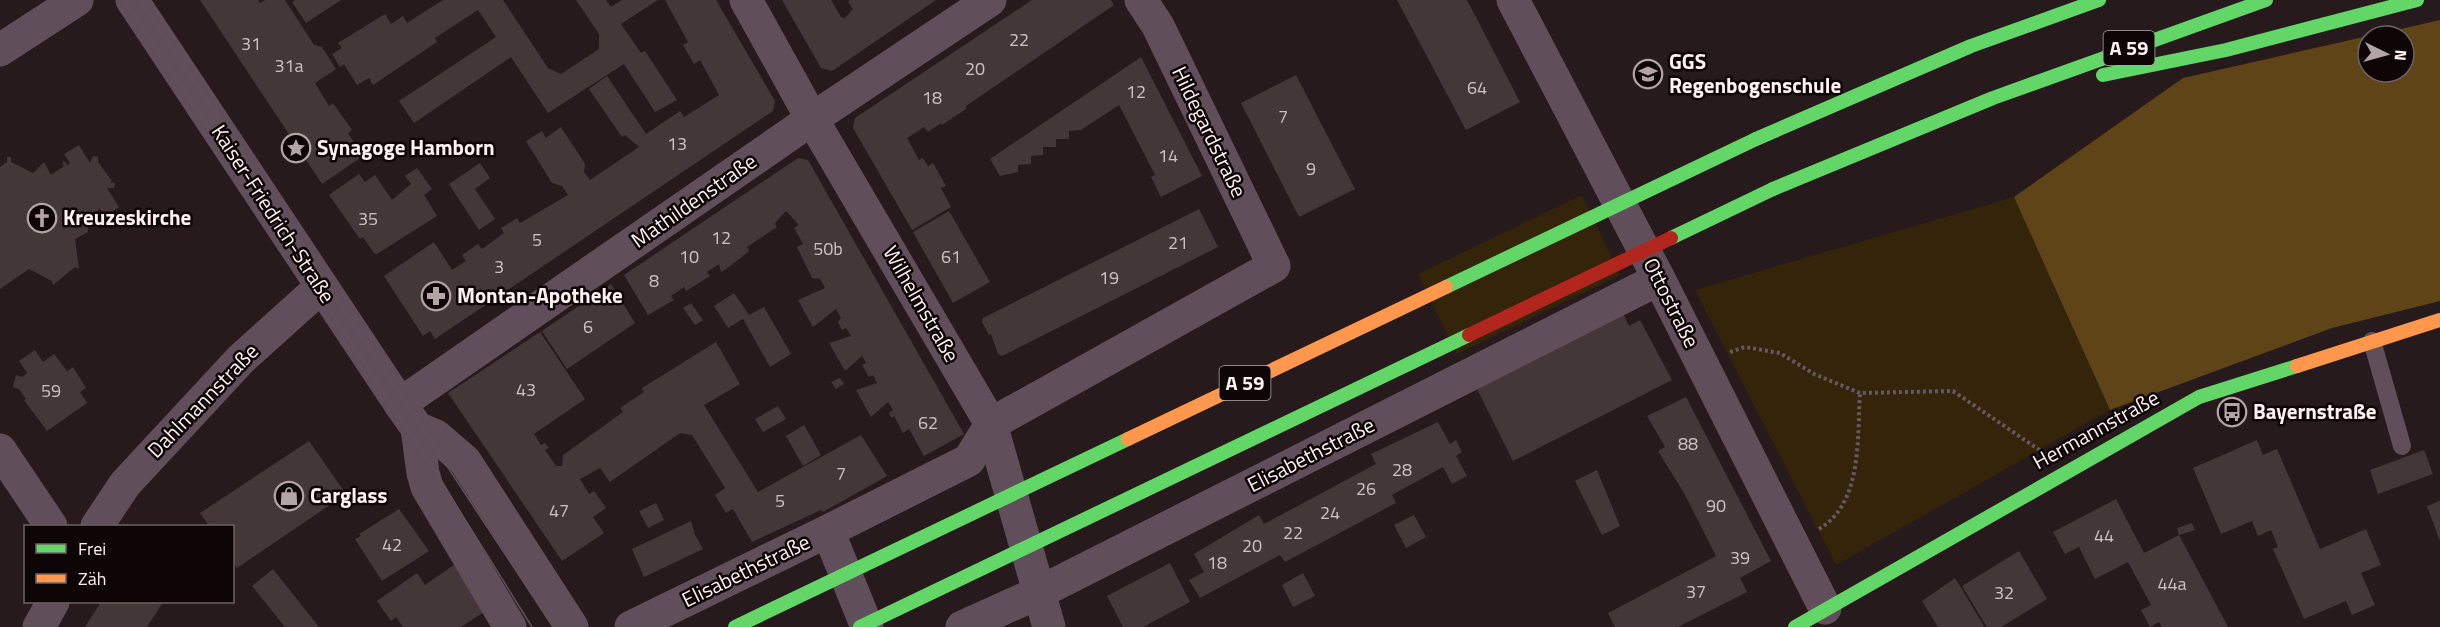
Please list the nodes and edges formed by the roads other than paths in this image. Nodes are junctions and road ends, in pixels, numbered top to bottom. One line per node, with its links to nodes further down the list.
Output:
1 (77, 0): 12 (street)
2 (132, 0): 17 (street, Kaiser-Friedrich-Straße)
3 (746, 0): 14 (street, Wilhelmstraße)
4 (990, 0): 14 (street, Mathildenstraße)
5 (1141, 0): 15 (street, Hildegardstraße)
6 (1513, 0): 16 (street, Ottostraße)
7 (2058, 0): 11 (main road)
8 (2099, 0): 11 (main road, A 59)
9 (2266, 0): 13 (main road, A 59)
10 (2417, 0): 13 (main road)
11 (1971, 46): 34 (main road, A 59, bridge)
12 (0, 50)
13 (1993, 98): 35 (main road, A 59, bridge)
14 (812, 119): 20 (street, Mathildenstraße); 21 (street, Wilhelmstraße)
15 (1274, 266): 21 (street, Elisabethstraße)
16 (1659, 279): 27 (street, Elisabethstraße); 29 (street, Ottostraße)
17 (321, 287): 20 (street, Kaiser-Friedrich-Straße); 25 (street, Dahlmannstraße)
18 (2440, 320): 19 (main road, Hermannstraße)
19 (2372, 341): 22 (lane); 29 (main road, Hermannstraße)
20 (409, 416): 31 (street, Kaiser-Friedrich-Straße); 32 (street, Kaiser-Friedrich-Straße)
21 (991, 424): 26 (street, Elisabethstraße); 27 (street, Wilhelmstraße)
22 (2402, 446)
23 (0, 450): 24 (street)
24 (50, 525)
25 (98, 525)
26 (828, 531): 33 (street, Elisabethstraße); 36 (street, Elisabethstraße)
27 (1038, 592): 37 (street, Elisabethstraße); 38 (street, Wilhelmstraße)
28 (52, 603): 30 (street)
29 (1825, 609): 39 (main road, Hermannstraße)
30 (39, 627)
31 (510, 627)
32 (572, 627)
33 (631, 627)
34 (735, 627)
35 (860, 627)
36 (867, 627)
37 (962, 627)
38 (1049, 627)
39 (1796, 627)

